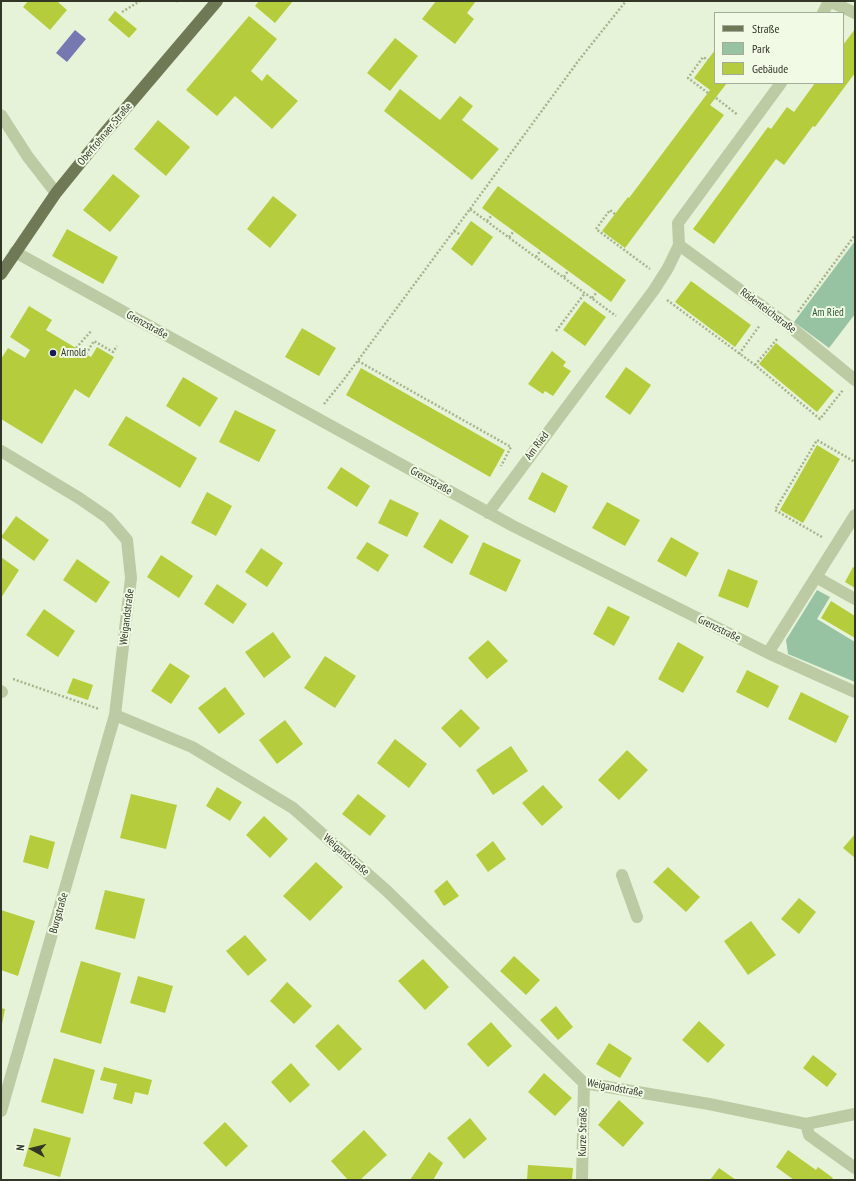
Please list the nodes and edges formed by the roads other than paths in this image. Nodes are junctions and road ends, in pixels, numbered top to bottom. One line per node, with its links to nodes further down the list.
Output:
1 (217, 1): 7 (main road, Oberfrohnaer Straße)
2 (829, 1): 3 (street); 4 (street)
3 (824, 12)
4 (855, 13)
5 (780, 84): 8 (street, Am Ried)
6 (1, 115): 7 (street)
7 (56, 193): 9 (main road, Oberfrohnaer Straße)
8 (679, 245): 11 (street, Rödenteichstraße); 13 (street, Am Ried)
9 (15, 252): 10 (main road, Oberfrohnaer Straße); 13 (street, Grenzstraße)
10 (1, 274)
11 (854, 379)
12 (1, 451): 19 (street, Weigandstraße)
13 (488, 513): 17 (street, Grenzstraße)
14 (855, 515): 15 (street)
15 (816, 577): 16 (street); 17 (street)
16 (855, 599)
17 (768, 653): 18 (street, Grenzstraße)
18 (855, 692)
19 (114, 715): 22 (street, Weigandstraße); 23 (street, Burgstraße)
20 (622, 875): 21 (street)
21 (637, 917)
22 (584, 1083): 25 (street, Weigandstraße); 27 (street, Kurze Straße)
23 (1, 1110)
24 (855, 1115): 25 (street, Weigandstraße)
25 (806, 1124): 26 (street)
26 (855, 1168)
27 (582, 1180)

